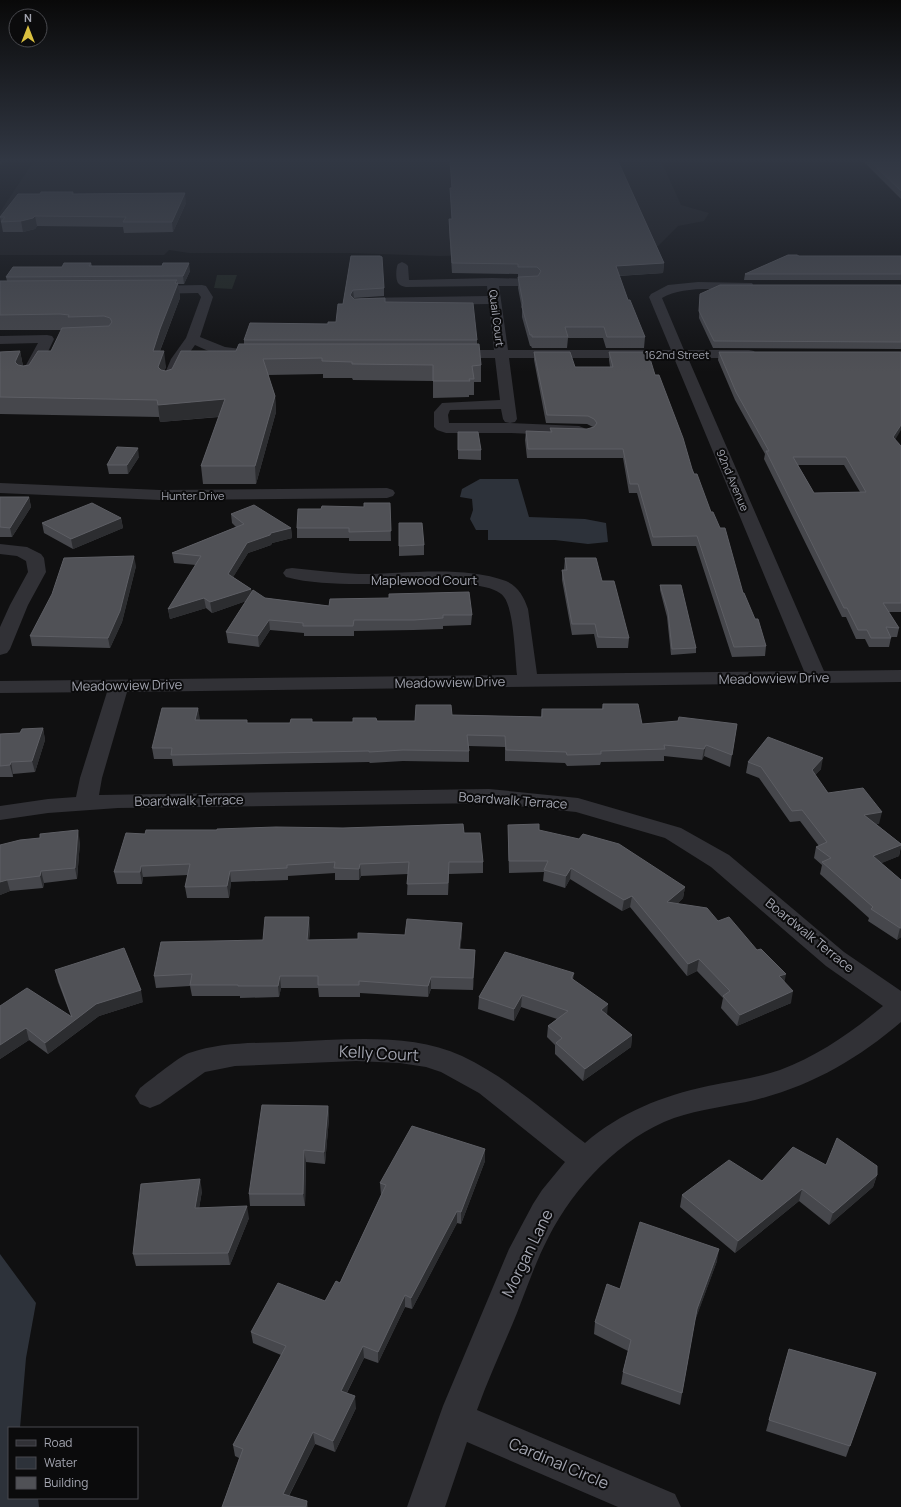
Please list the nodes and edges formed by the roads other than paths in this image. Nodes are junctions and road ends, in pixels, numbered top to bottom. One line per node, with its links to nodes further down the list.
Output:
1 (402, 266): 4 (street)
2 (492, 282): 3 (street); 4 (street); 7 (street, Quail Court)
3 (533, 282)
4 (410, 284): 9 (street)
5 (761, 286): 18 (street, 92nd Avenue)
6 (140, 290): 11 (street)
7 (494, 300): 9 (street); 17 (street, Quail Court)
8 (358, 302): 9 (street)
9 (412, 302)
10 (62, 338): 12 (street)
11 (194, 338): 14 (street); 22 (street)
12 (47, 339): 13 (street); 21 (street)
13 (0, 340)
14 (240, 354): 15 (street); 22 (street)
15 (264, 354)
16 (438, 354): 17 (street, 162nd Street)
17 (501, 354): 18 (street, 162nd Street); 25 (street, Quail Court)
18 (679, 354): 19 (street, 162nd Street); 34 (street, 92nd Avenue)
19 (758, 354)
20 (23, 358): 21 (street)
21 (38, 358): 23 (street)
22 (178, 359): 24 (street)
23 (26, 377)
24 (168, 382)
25 (508, 404): 26 (street, Quail Court); 26 (street)
26 (511, 428): 27 (street)
27 (587, 431)
28 (0, 488): 29 (street, Hunter Drive)
29 (387, 493)
30 (0, 549): 32 (street)
31 (292, 573): 35 (street, Maplewood Court)
32 (0, 649)
33 (901, 676): 34 (street, Meadowview Drive)
34 (817, 677): 35 (street, Meadowview Drive)
35 (528, 681): 36 (street, Meadowview Drive)
36 (119, 685): 37 (street, Meadowview Drive); 38 (street)
37 (0, 687)
38 (86, 802): 39 (street, Boardwalk Terrace); 40 (street, Boardwalk Terrace)
39 (0, 813)
40 (901, 1006): 42 (street, Morgan Lane)
41 (150, 1096): 42 (street, Kelly Court)
42 (586, 1162): 43 (street, Morgan Lane)
43 (456, 1419): 44 (street, Morgan Lane); 45 (street, Cardinal Circle)
44 (426, 1507)
45 (662, 1507)

